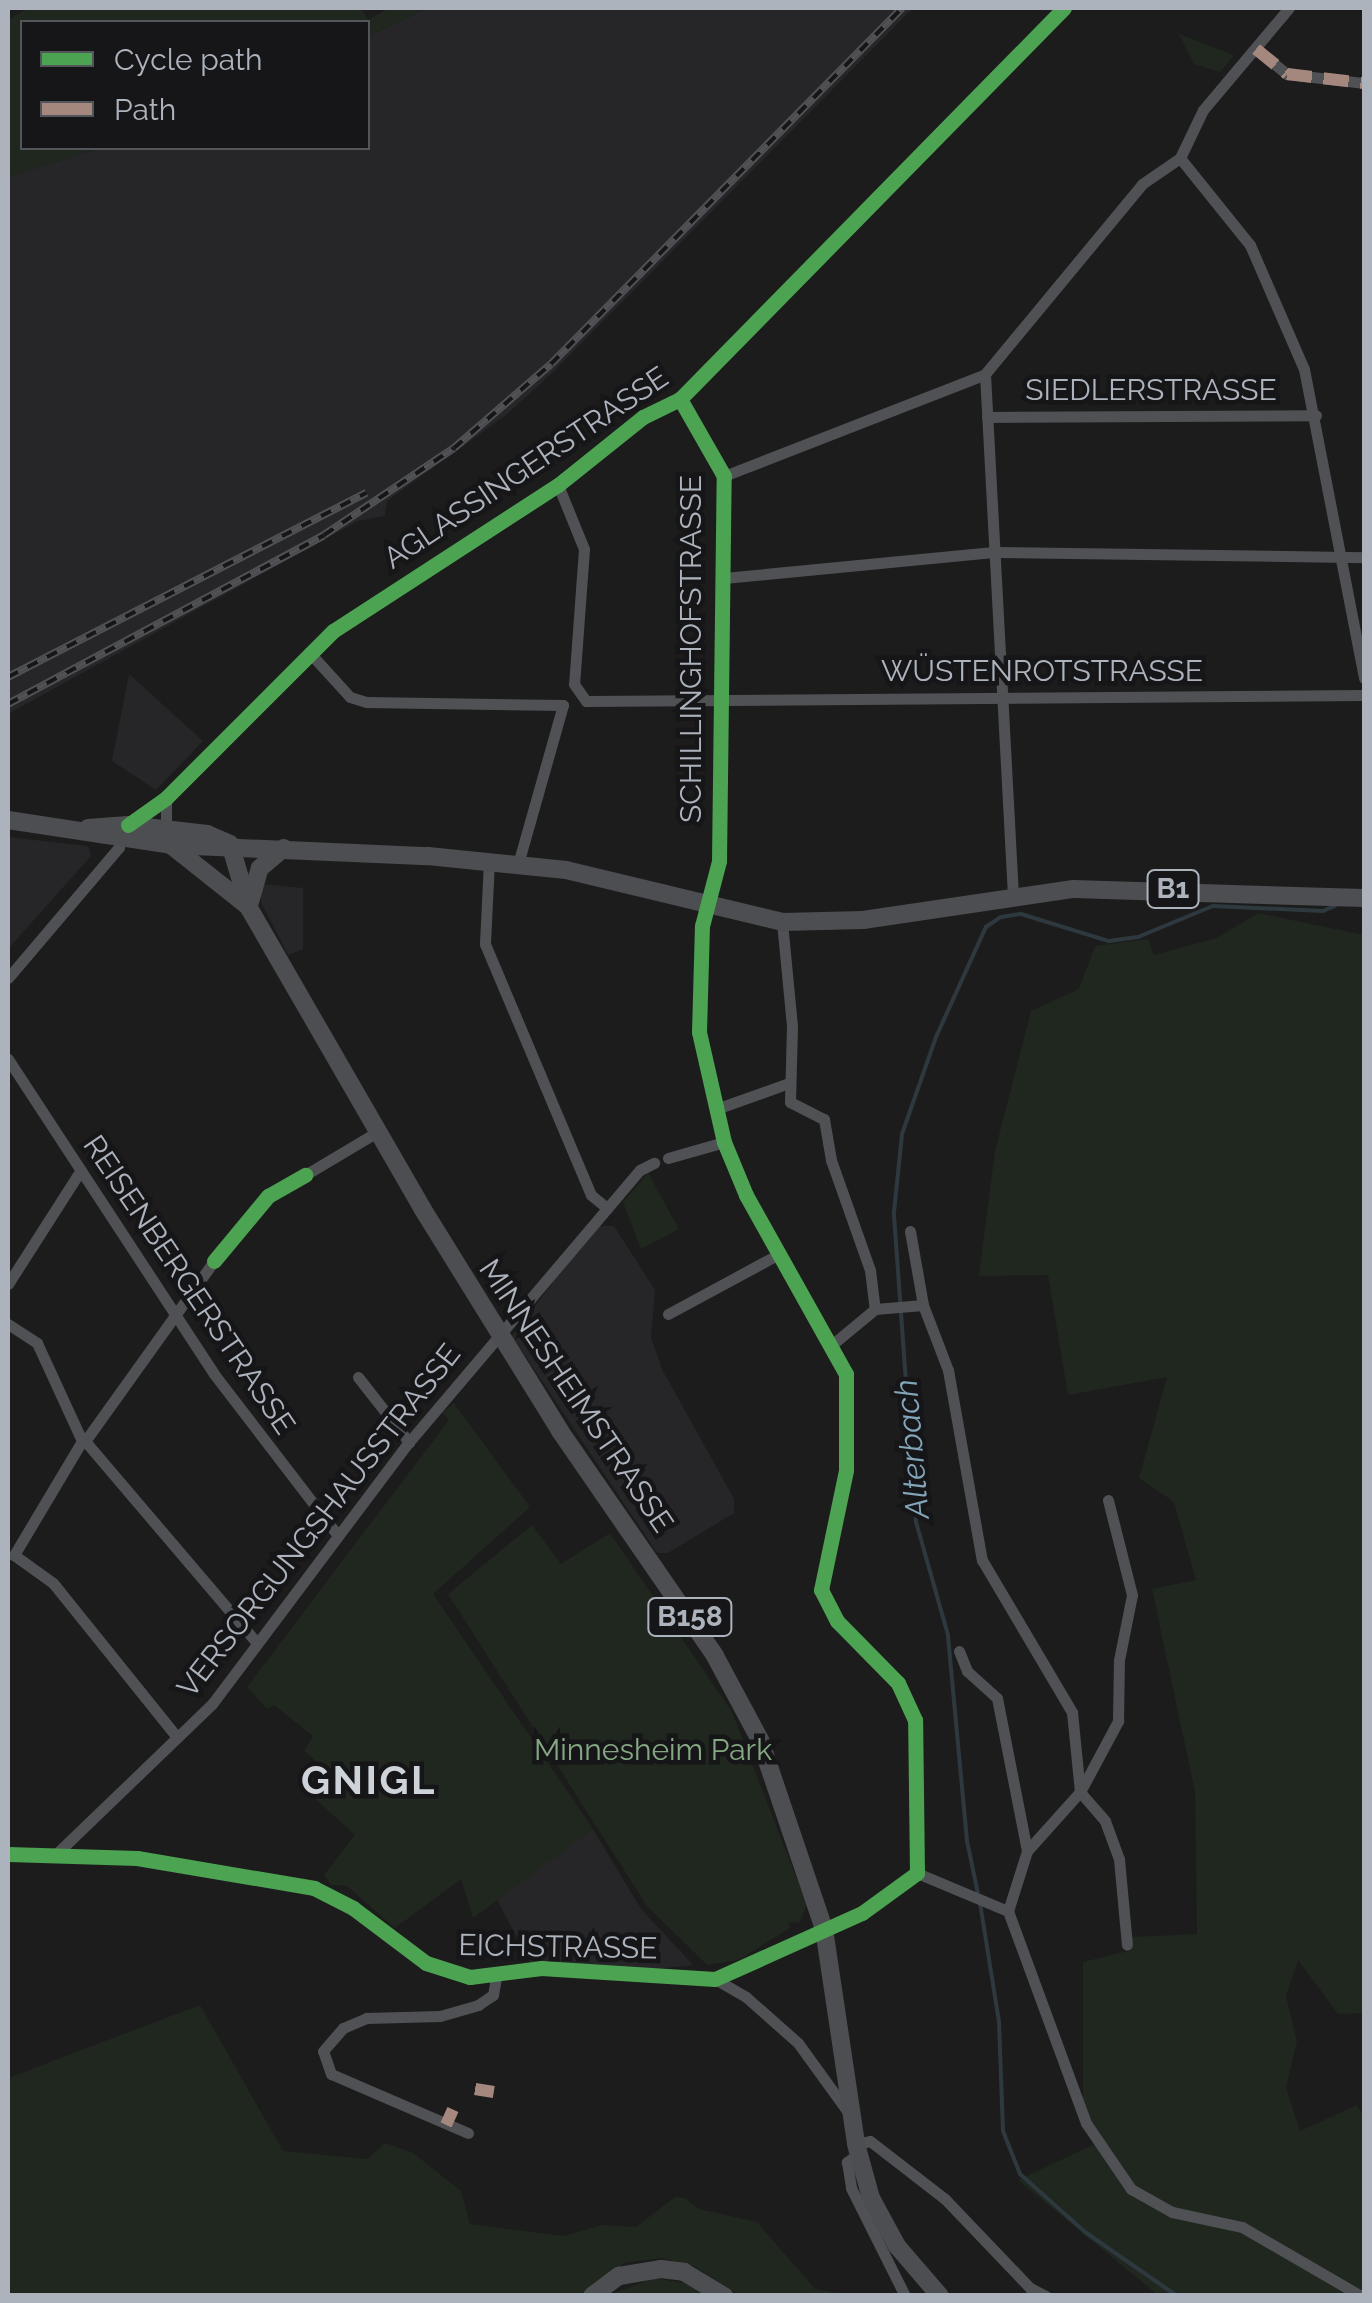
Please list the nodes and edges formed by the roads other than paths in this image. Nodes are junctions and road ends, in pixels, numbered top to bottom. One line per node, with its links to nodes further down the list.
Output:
1 (1064, 8): 7 (street, AGLASSINGERSTRASSE)
2 (1290, 8): 3 (street, SCHILLINGHOFSTRASSE)
3 (1256, 49): 4 (street); 5 (street, SCHILLINGHOFSTRASSE)
4 (1364, 83)
5 (1180, 158): 6 (street, SCHILLINGHOFSTRASSE); 8 (street)
6 (986, 374): 9 (street); 10 (street, SCHILLINGHOFSTRASSE)
7 (680, 400): 10 (street, SCHILLINGHOFSTRASSE); 11 (street, AGLASSINGERSTRASSE)
8 (1316, 414): 9 (street, SIEDLERSTRASSE); 13 (street)
9 (986, 417): 12 (street)
10 (724, 476): 15 (street, SCHILLINGHOFSTRASSE)
11 (558, 485): 16 (street, AGLASSINGERSTRASSE); 20 (street, WÜSTENROTSTRASSE)
12 (996, 552): 13 (street); 15 (street); 19 (street)
13 (1344, 556): 14 (street); 17 (street)
14 (1364, 557)
15 (724, 578): 20 (street, SCHILLINGHOFSTRASSE)
16 (309, 652): 21 (street, AGLASSINGERSTRASSE); 28 (street)
17 (1364, 678)
18 (1364, 695): 19 (street, WÜSTENROTSTRASSE)
19 (1004, 696): 20 (street, WÜSTENROTSTRASSE); 30 (street)
20 (721, 698): 33 (street, SCHILLINGHOFSTRASSE)
21 (166, 798): 23 (street, AGLASSINGERSTRASSE); 24 (street)
22 (8, 820): 23 (main road, B1)
23 (124, 832): 24 (main road, B1); 35 (street)
24 (168, 837): 25 (main road, B1); 29 (main road, MINNESHEIMSTRASSE / B158)
25 (230, 844): 26 (main road, B1); 29 (main road); 32 (main road, MINNESHEIMSTRASSE / B158)
26 (284, 848): 27 (main road, B1); 32 (main road)
27 (489, 861): 28 (main road, B1); 45 (street)
28 (518, 864): 33 (main road, B1)
29 (216, 875): 32 (main road, MINNESHEIMSTRASSE / B158)
30 (1013, 896): 31 (main road, B1); 34 (main road, B1)
31 (1364, 898)
32 (250, 908): 39 (main road, MINNESHEIMSTRASSE / B158)
33 (706, 908): 34 (main road, B1); 38 (street, SCHILLINGHOFSTRASSE)
34 (782, 922): 37 (street)
35 (8, 978)
36 (8, 1059): 43 (street, REISENBERGERSTRASSE)
37 (789, 1083): 38 (street); 51 (street)
38 (716, 1109): 40 (street, SCHILLINGHOFSTRASSE)
39 (378, 1132): 44 (street); 55 (main road, MINNESHEIMSTRASSE / B158)
40 (724, 1142): 41 (street); 47 (street, SCHILLINGHOFSTRASSE)
41 (668, 1158)
42 (654, 1164): 45 (street, VERSORGUNGSHAUSSTRASSE)
43 (80, 1170): 49 (street); 52 (street, REISENBERGERSTRASSE)
44 (305, 1175)
45 (607, 1208): 55 (street, VERSORGUNGSHAUSSTRASSE)
46 (910, 1231): 50 (street)
47 (777, 1255): 53 (street); 56 (street, SCHILLINGHOFSTRASSE)
48 (214, 1260): 52 (street)
49 (8, 1284)
50 (922, 1306): 51 (street); 65 (street)
51 (875, 1309): 56 (street)
52 (173, 1313): 60 (street, REISENBERGERSTRASSE); 62 (street)
53 (668, 1314)
54 (8, 1324): 61 (street)
55 (499, 1336): 58 (street, VERSORGUNGSHAUSSTRASSE); 71 (main road, MINNESHEIMSTRASSE / B158)
56 (834, 1343): 69 (street, SCHILLINGHOFSTRASSE)
57 (358, 1376): 58 (street)
58 (409, 1442): 60 (street, VERSORGUNGSHAUSSTRASSE)
59 (1108, 1500): 65 (street)
60 (336, 1533): 62 (street, VERSORGUNGSHAUSSTRASSE)
61 (10, 1559): 64 (street)
62 (256, 1644): 64 (street, VERSORGUNGSHAUSSTRASSE)
63 (958, 1650): 66 (street)
64 (177, 1737): 68 (street, VERSORGUNGSHAUSSTRASSE)
65 (1080, 1792): 66 (street); 72 (street)
66 (1028, 1852): 70 (street)
67 (8, 1854): 68 (street, EICHSTRASSE)
68 (53, 1857): 73 (street, EICHSTRASSE)
69 (917, 1873): 70 (street); 71 (street, EICHSTRASSE)
70 (1008, 1911): 83 (street)
71 (824, 1929): 74 (street, EICHSTRASSE); 75 (main road, B158)
72 (1127, 1945)
73 (497, 1974): 74 (street, EICHSTRASSE); 76 (street)
74 (714, 1979): 75 (street)
75 (851, 2116): 77 (main road, B158)
76 (468, 2133)
77 (857, 2149): 80 (street); 81 (main road, B158); 82 (street)
78 (592, 2296): 79 (main road)
79 (724, 2296)
80 (905, 2296)
81 (940, 2296)
82 (1046, 2296)
83 (1360, 2296)

